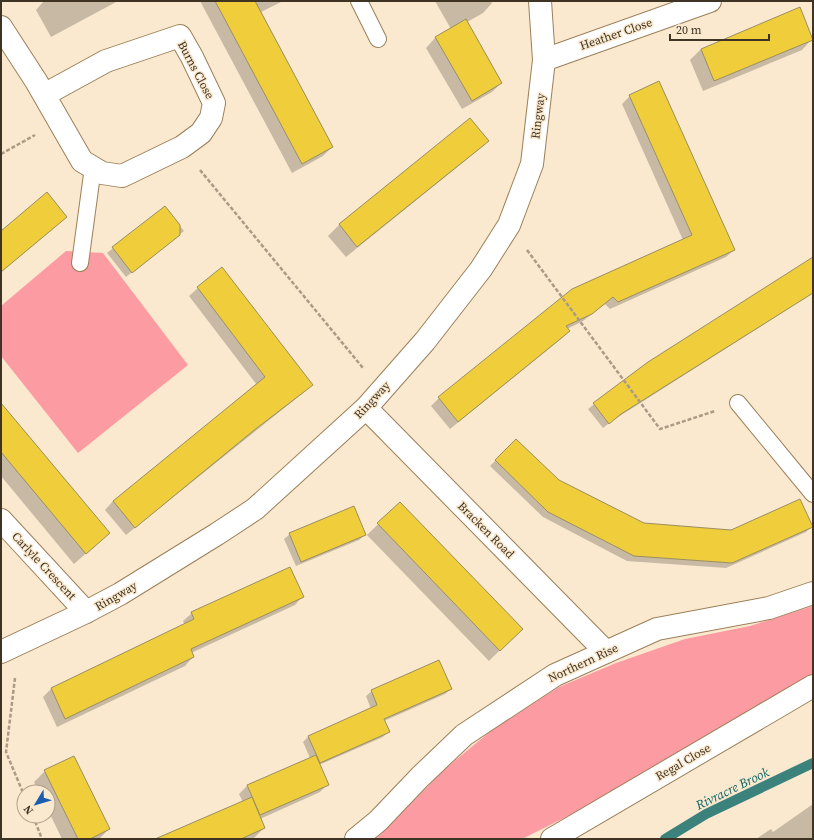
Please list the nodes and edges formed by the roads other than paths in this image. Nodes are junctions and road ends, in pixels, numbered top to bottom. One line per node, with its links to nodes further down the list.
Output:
1 (359, 1): 5 (lane)
2 (540, 1): 6 (street, Ringway)
3 (710, 1): 6 (street, Heather Close)
4 (1, 27): 7 (street, Burns Close)
5 (378, 39)
6 (544, 60): 11 (street, Ringway)
7 (44, 94): 8 (street, Burns Close); 8 (street, Burns Close)
8 (93, 167): 9 (lane)
9 (80, 263)
10 (738, 403): 12 (lane)
11 (366, 408): 15 (street, Ringway); 17 (street, Bracken Road)
12 (813, 494)
13 (1, 520): 15 (street, Carlyle Crescent)
14 (813, 593): 17 (street, Northern Rise)
15 (86, 612): 16 (street, Ringway)
16 (10, 648)
17 (606, 652): 19 (street, Northern Rise)
18 (813, 686): 20 (street, Regal Close)
19 (356, 839)
20 (552, 839)

